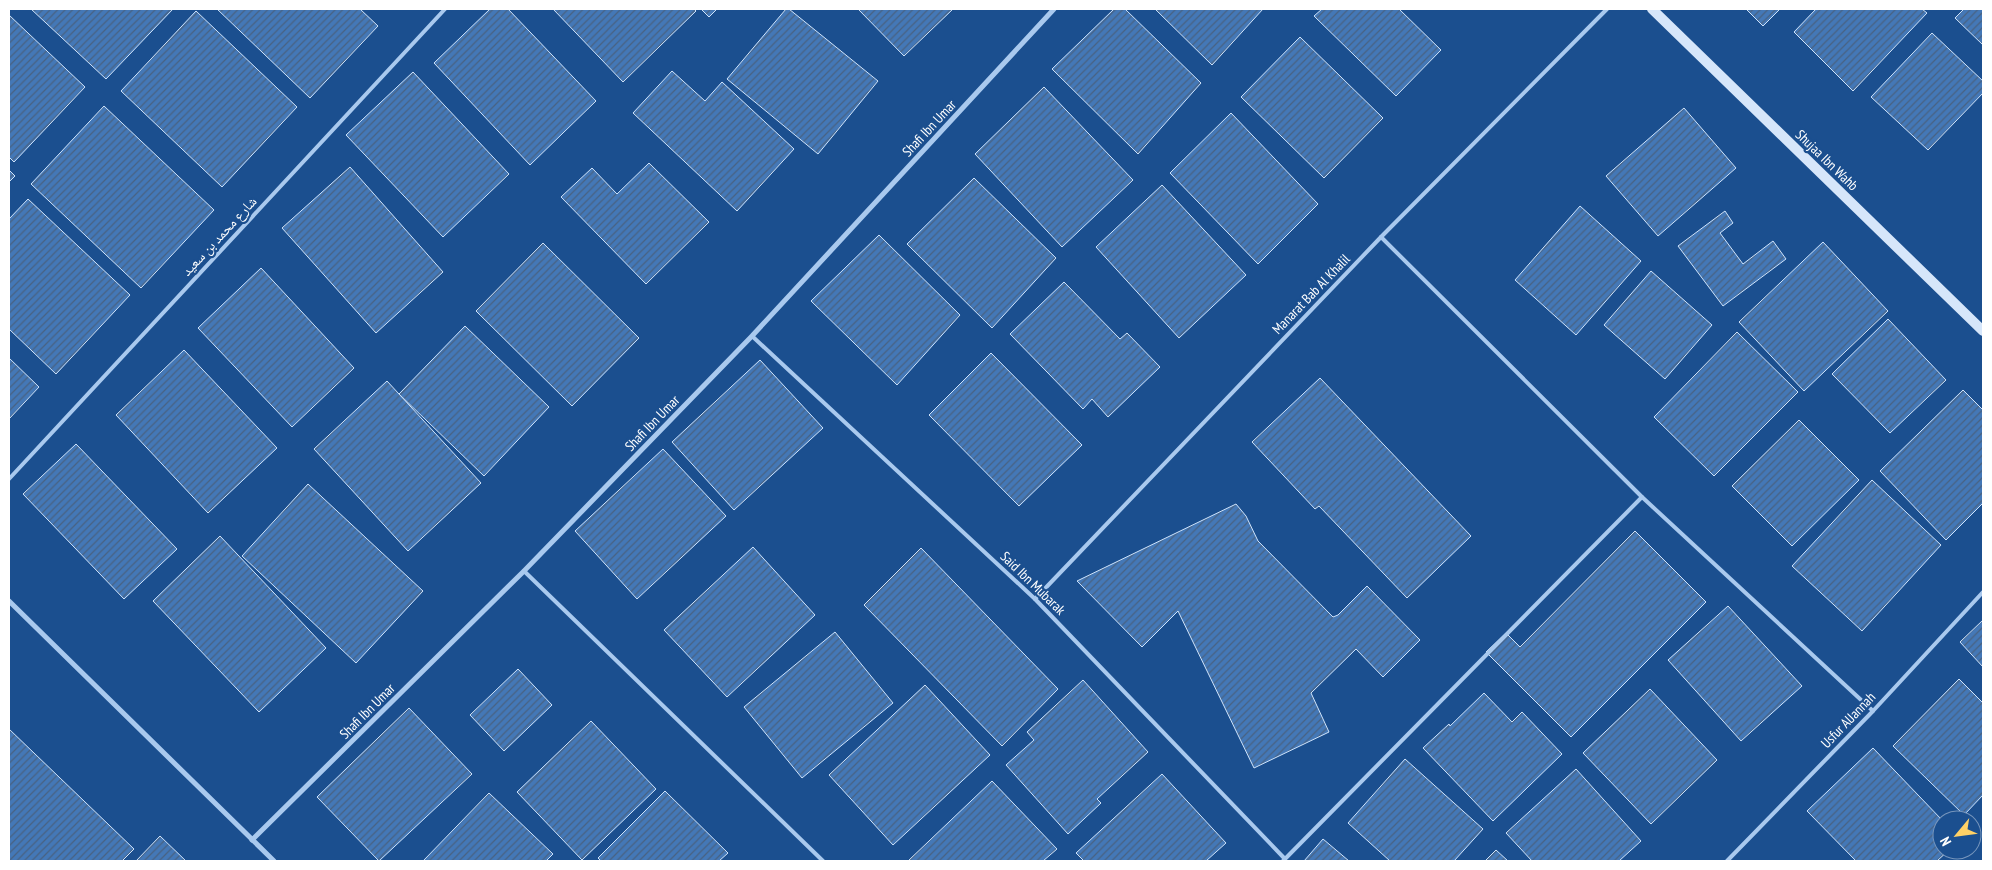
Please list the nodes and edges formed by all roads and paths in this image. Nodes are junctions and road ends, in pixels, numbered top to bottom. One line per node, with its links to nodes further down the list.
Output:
1 (445, 9): 8 (lane, شارع محمد بن سعيد)
2 (1054, 9): 7 (street, Shafi Ibn Umar)
3 (1607, 9): 5 (lane, Manarat Bab Al Khalil)
4 (1652, 9): 6 (street, Shujaa Ibn Wahb)
5 (1381, 237): 9 (lane); 12 (lane, Manarat Bab Al Khalil)
6 (1983, 331)
7 (752, 336): 10 (street, Shafi Ibn Umar); 12 (lane, Said Ibn Mubarak)
8 (9, 479)
9 (1642, 497): 14 (lane); 16 (lane)
10 (524, 571): 15 (street, Shafi Ibn Umar); 18 (lane)
11 (1983, 592): 14 (lane, Usfur AlJannah)
12 (1035, 599): 16 (lane, Said Ibn Mubarak)
13 (9, 601): 15 (street)
14 (1873, 711): 19 (lane, Usfur AlJannah)
15 (252, 840): 17 (street)
16 (1284, 860)
17 (274, 861)
18 (823, 861)
19 (1727, 861)

